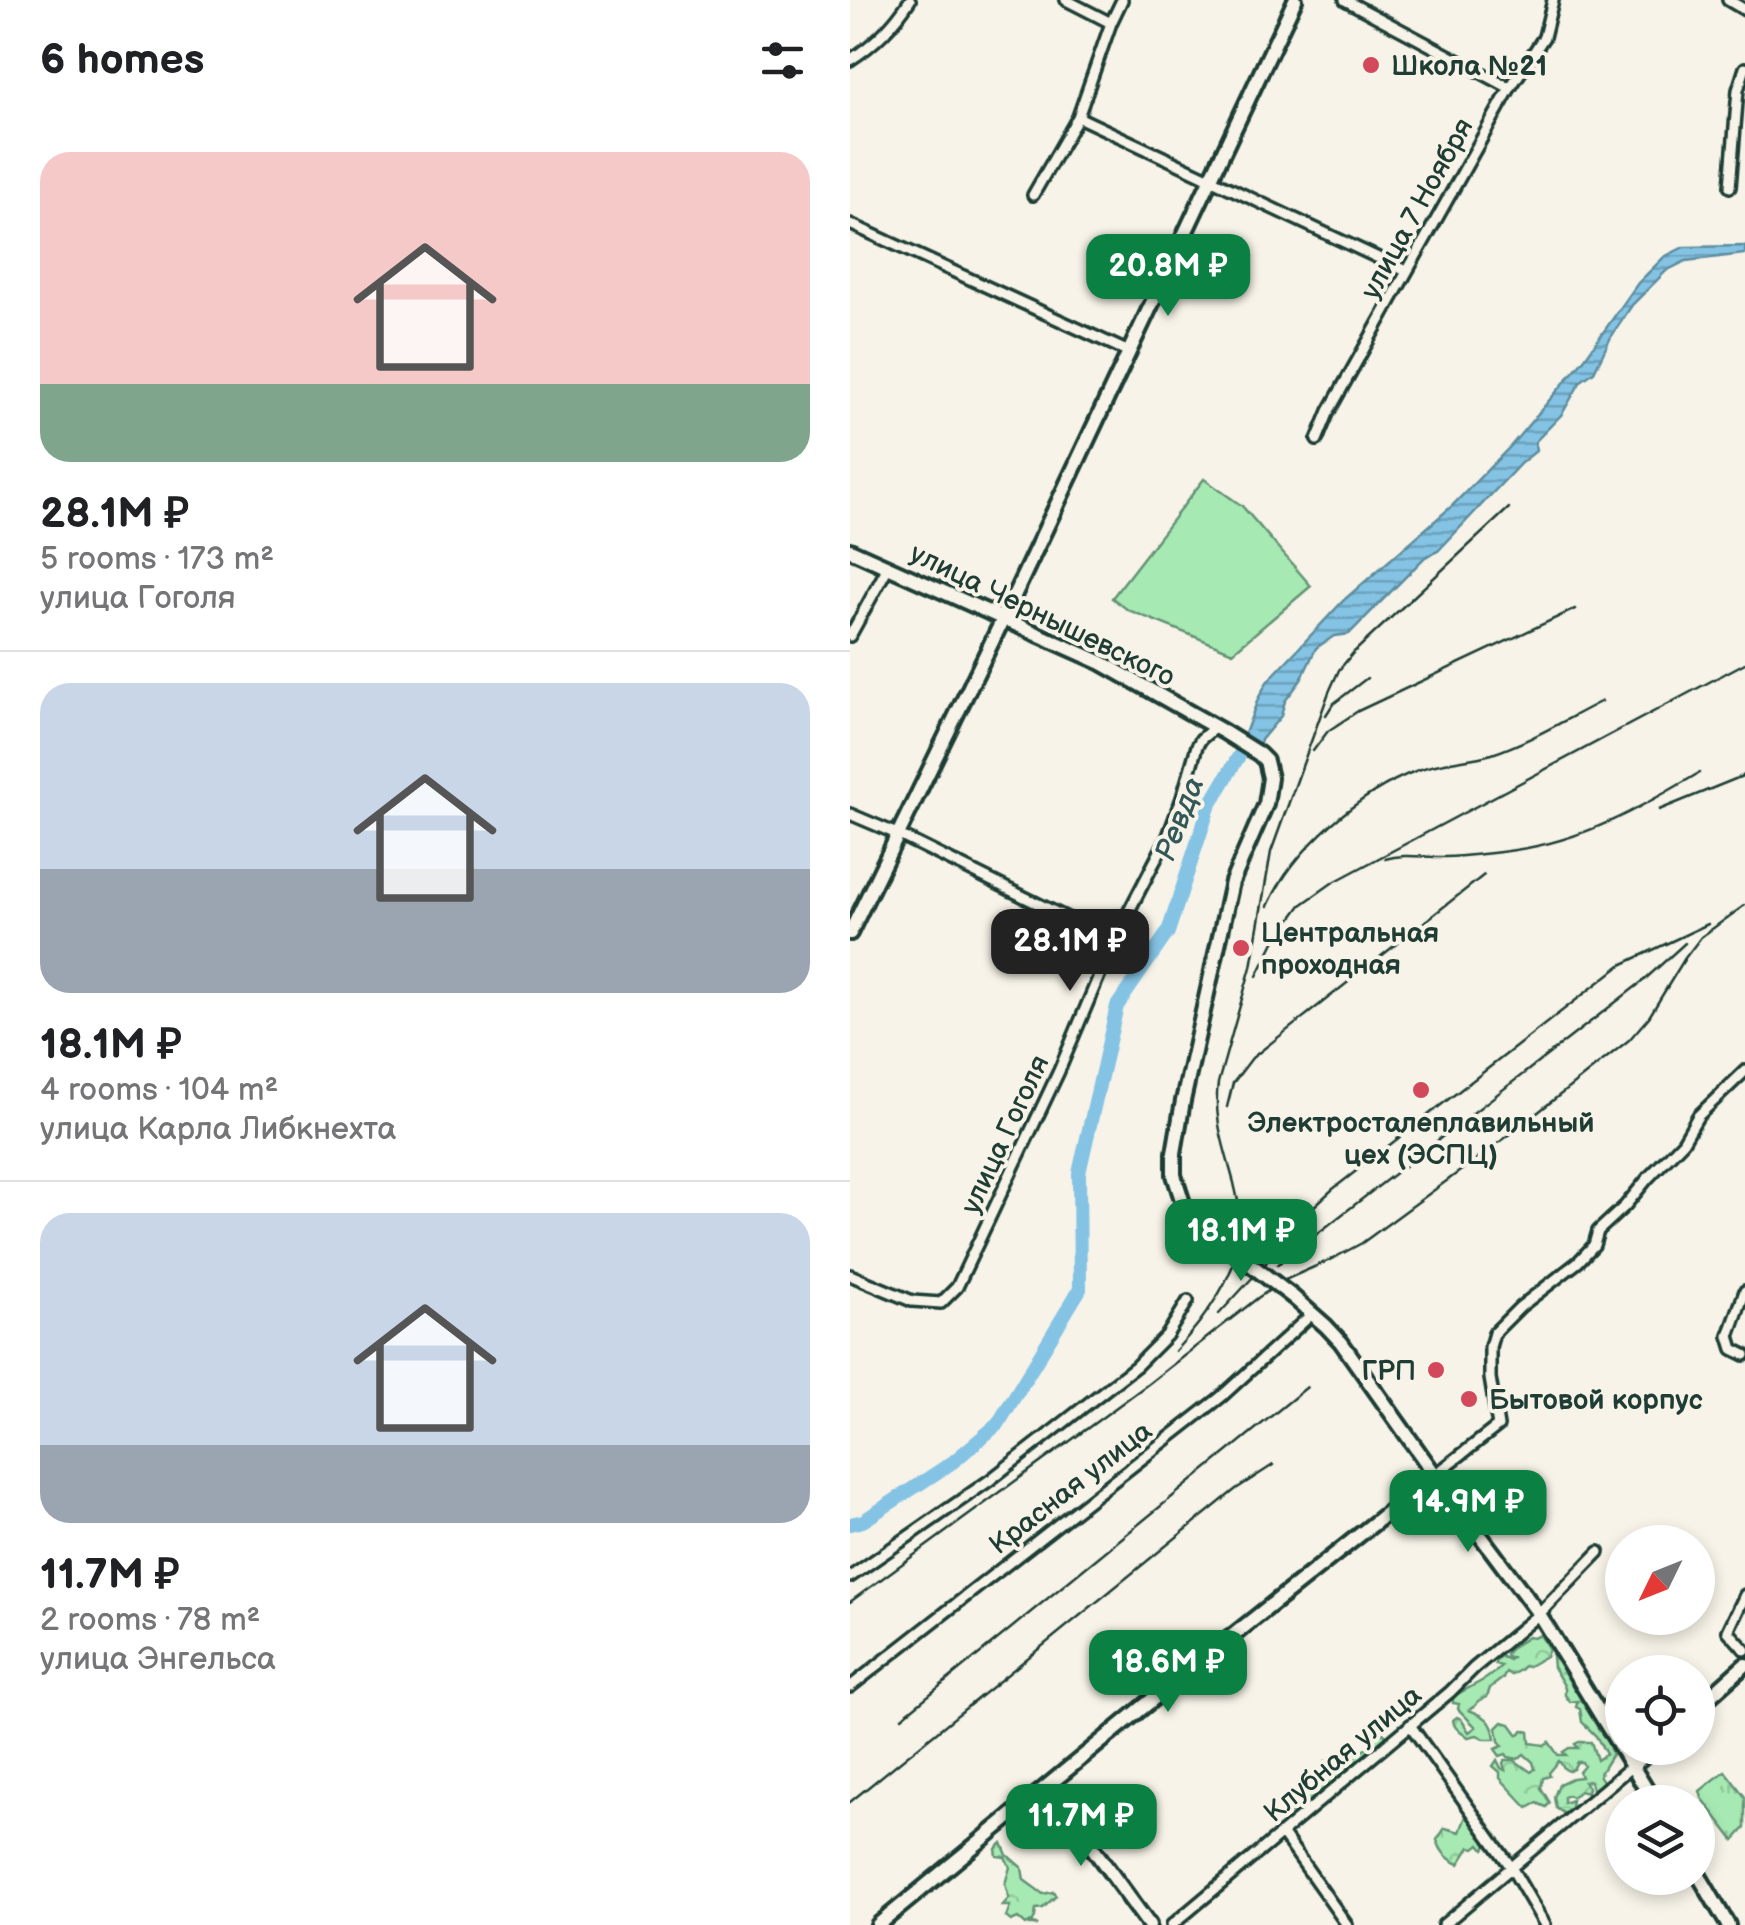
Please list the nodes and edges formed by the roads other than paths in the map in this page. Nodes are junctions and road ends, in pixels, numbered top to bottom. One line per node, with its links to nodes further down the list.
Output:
1 (910, 0): 10 (street)
2 (1066, 0): 9 (street)
3 (1122, 0): 9 (street)
4 (1296, 0): 14 (street)
5 (1345, 0): 12 (street)
6 (1553, 0): 12 (street, улица 7 Ноября)
7 (1728, 0): 8 (street)
8 (1745, 10)
9 (1110, 23): 13 (street)
10 (850, 60)
11 (1745, 68): 15 (street)
12 (1510, 88): 18 (street, улица 7 Ноября)
13 (1078, 116): 14 (street); 16 (street)
14 (1210, 178): 18 (street); 19 (street)
15 (1730, 187)
16 (1033, 195)
17 (850, 224): 19 (street)
18 (1406, 271): 20 (street, улица 7 Ноября)
19 (1130, 352): 23 (street)
20 (1316, 440)
21 (850, 550): 22 (street, улица Чернышевского)
22 (888, 568): 23 (street, улица Чернышевского); 24 (street)
23 (1003, 619): 25 (street, улица Чернышевского); 27 (street)
24 (850, 636)
25 (1219, 730): 29 (street, улица Гоголя); 34 (street, улица Чернышевского, bridge)
26 (850, 814): 27 (street)
27 (897, 834): 28 (street); 29 (street)
28 (850, 933)
29 (1115, 938): 31 (street, улица Гоголя)
30 (1745, 1071): 36 (street)
31 (850, 1275)
32 (1745, 1291): 35 (street)
33 (1188, 1301): 38 (street)
34 (1312, 1314): 36 (street); 43 (street, Красная улица)
35 (1745, 1355)
36 (1435, 1475): 40 (street); 48 (street)
37 (1599, 1552): 40 (street, Клубная улица)
38 (850, 1576)
39 (1745, 1595): 41 (street)
40 (1539, 1614): 45 (street, Клубная улица); 46 (street)
41 (1745, 1650)
42 (1745, 1665): 44 (street)
43 (850, 1687)
44 (1715, 1692)
45 (1410, 1725): 49 (street, Клубная улица); 50 (street)
46 (1632, 1766): 47 (street); 50 (street)
47 (1644, 1785)
48 (1048, 1787): 52 (street); 53 (street)
49 (1282, 1833): 54 (street, Клубная улица); 55 (street)
50 (1511, 1868): 56 (street); 57 (street)
51 (1710, 1895): 58 (street)
52 (878, 1925)
53 (1149, 1925)
54 (1172, 1925)
55 (1347, 1925)
56 (1443, 1925)
57 (1545, 1925)
58 (1728, 1925)

